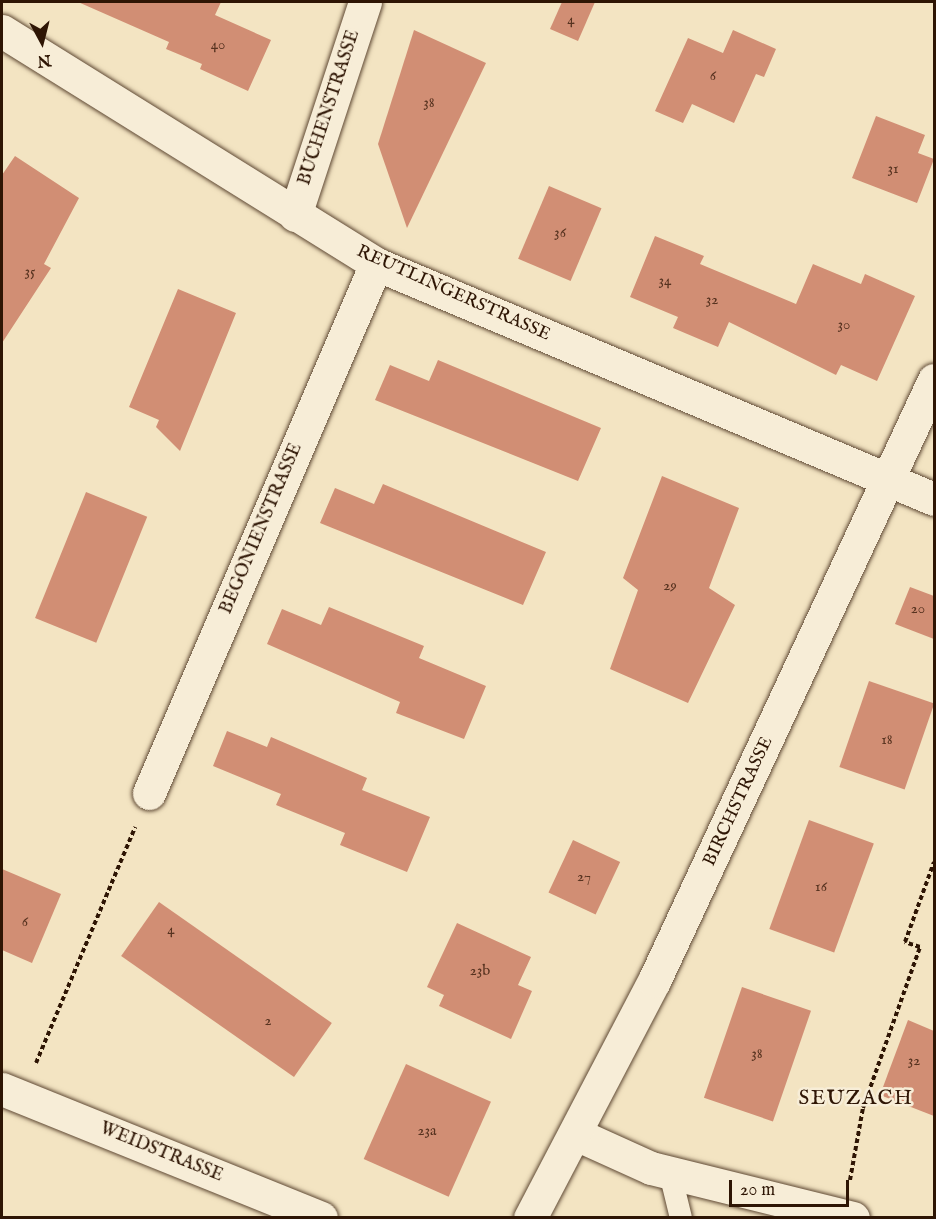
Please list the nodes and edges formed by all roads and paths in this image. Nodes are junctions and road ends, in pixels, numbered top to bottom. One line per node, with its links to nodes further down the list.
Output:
1 (365, 2): 3 (street, BUCHENSTRASSE)
2 (2, 31): 3 (street, REUTLINGERSTRASSE)
3 (295, 215): 4 (street, REUTLINGERSTRASSE)
4 (376, 264): 6 (street, REUTLINGERSTRASSE); 8 (street, BEGONIENSTRASSE)
5 (934, 380): 6 (street, BIRCHSTRASSE)
6 (890, 481): 7 (street, REUTLINGERSTRASSE); 11 (street, BIRCHSTRASSE)
7 (934, 498)
8 (149, 793): 10 (path)
9 (934, 862): 13 (path)
10 (12, 1093): 14 (street, WEIDSTRASSE)
11 (578, 1135): 12 (street); 15 (street, BIRCHSTRASSE)
12 (670, 1173): 13 (street); 16 (lane)
13 (847, 1216)
14 (321, 1218)
15 (530, 1218)
16 (681, 1218)

